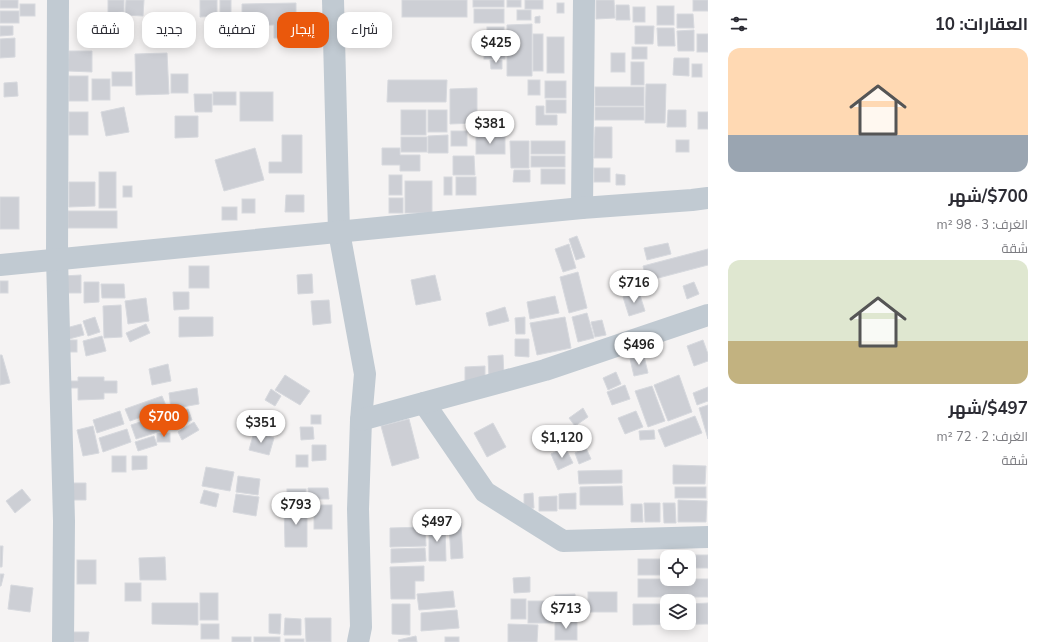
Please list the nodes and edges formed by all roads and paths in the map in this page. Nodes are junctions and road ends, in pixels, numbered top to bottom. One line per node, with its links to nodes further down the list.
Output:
1 (58, 0): 7 (street)
2 (333, 0): 6 (street)
3 (584, 0): 5 (street)
4 (708, 198): 5 (street)
5 (582, 208): 6 (street)
6 (339, 232): 7 (street); 11 (street)
7 (57, 258): 8 (street); 14 (street)
8 (0, 264)
9 (708, 315): 10 (street)
10 (424, 402): 11 (street); 12 (street)
11 (361, 420): 13 (street)
12 (708, 537)
13 (360, 634): 15 (street)
14 (63, 642)
15 (377, 642)

